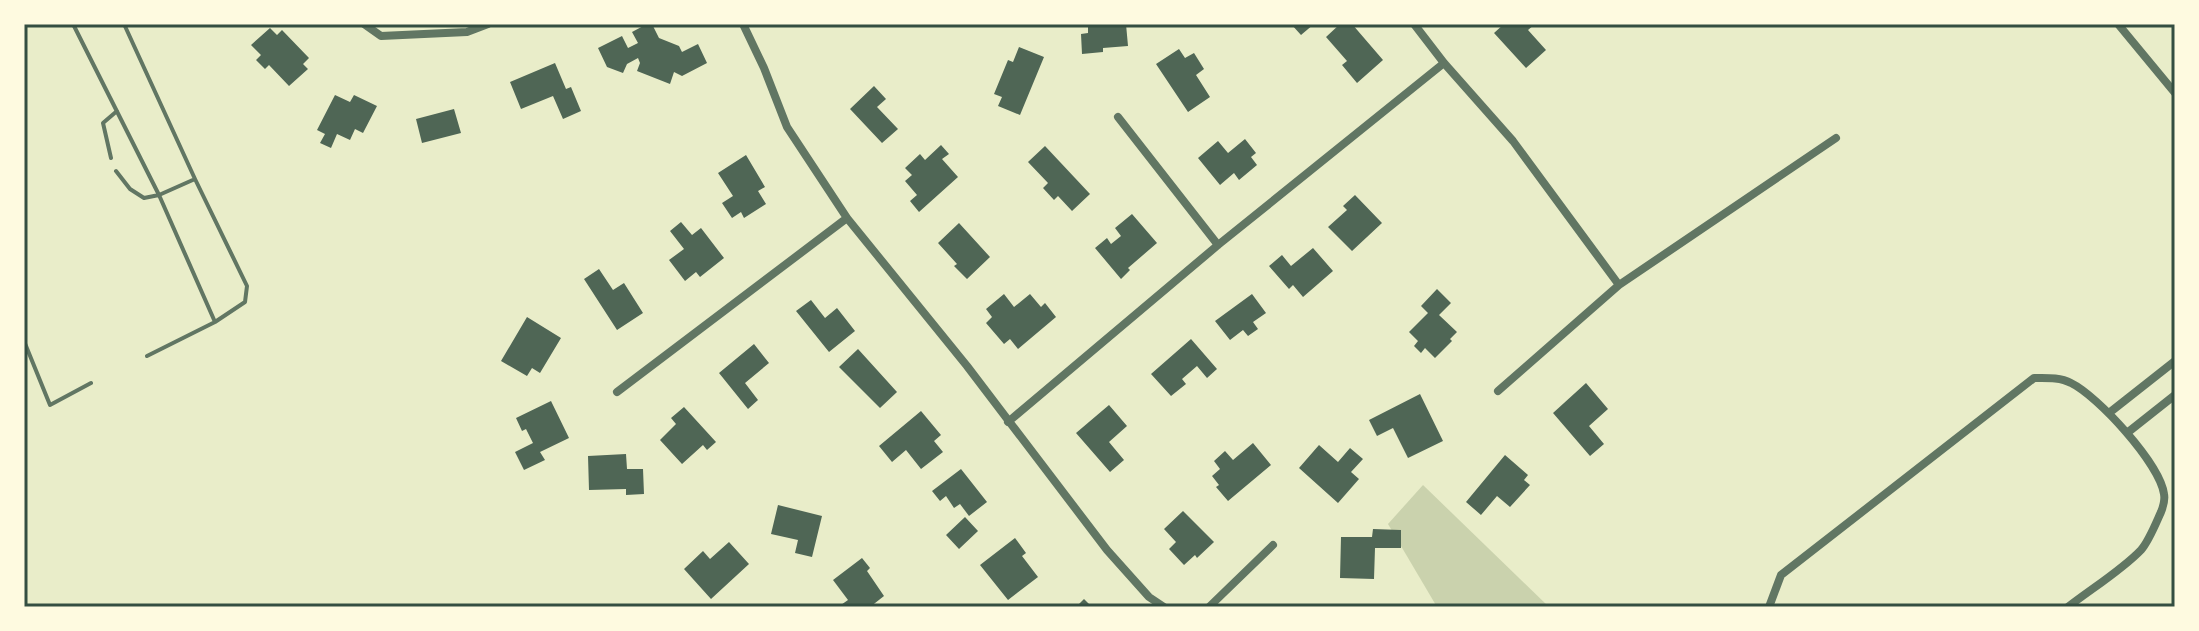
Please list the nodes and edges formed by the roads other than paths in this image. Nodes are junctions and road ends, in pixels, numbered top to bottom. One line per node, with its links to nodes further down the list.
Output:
1 (73, 24): 10 (lane)
2 (124, 24): 15 (lane)
3 (364, 24): 4 (street)
4 (488, 24)
5 (743, 24): 17 (street)
6 (1414, 24): 8 (street)
7 (2118, 24): 9 (street)
8 (1444, 63): 18 (street); 19 (street)
9 (2175, 93)
10 (117, 111): 13 (lane); 16 (lane)
11 (1118, 117): 18 (street)
12 (1836, 138): 19 (street)
13 (111, 158)
14 (116, 171): 16 (lane)
15 (195, 179): 16 (lane); 20 (lane)
16 (159, 195): 20 (lane)
17 (847, 218): 26 (street); 29 (street)
18 (1218, 245): 29 (street)
19 (1619, 285): 25 (street)
20 (215, 322): 22 (lane)
21 (24, 341): 24 (lane)
22 (147, 356)
23 (2175, 361): 28 (street)
24 (91, 383)
25 (1498, 391)
26 (617, 392)
27 (2175, 395): 30 (street)
28 (2109, 413): 30 (street); 34 (street)
29 (1008, 422): 32 (street)
30 (2127, 433): 35 (street)
31 (1273, 545): 33 (street)
32 (1164, 607)
33 (1209, 607)
34 (1769, 607)
35 (2068, 607)

